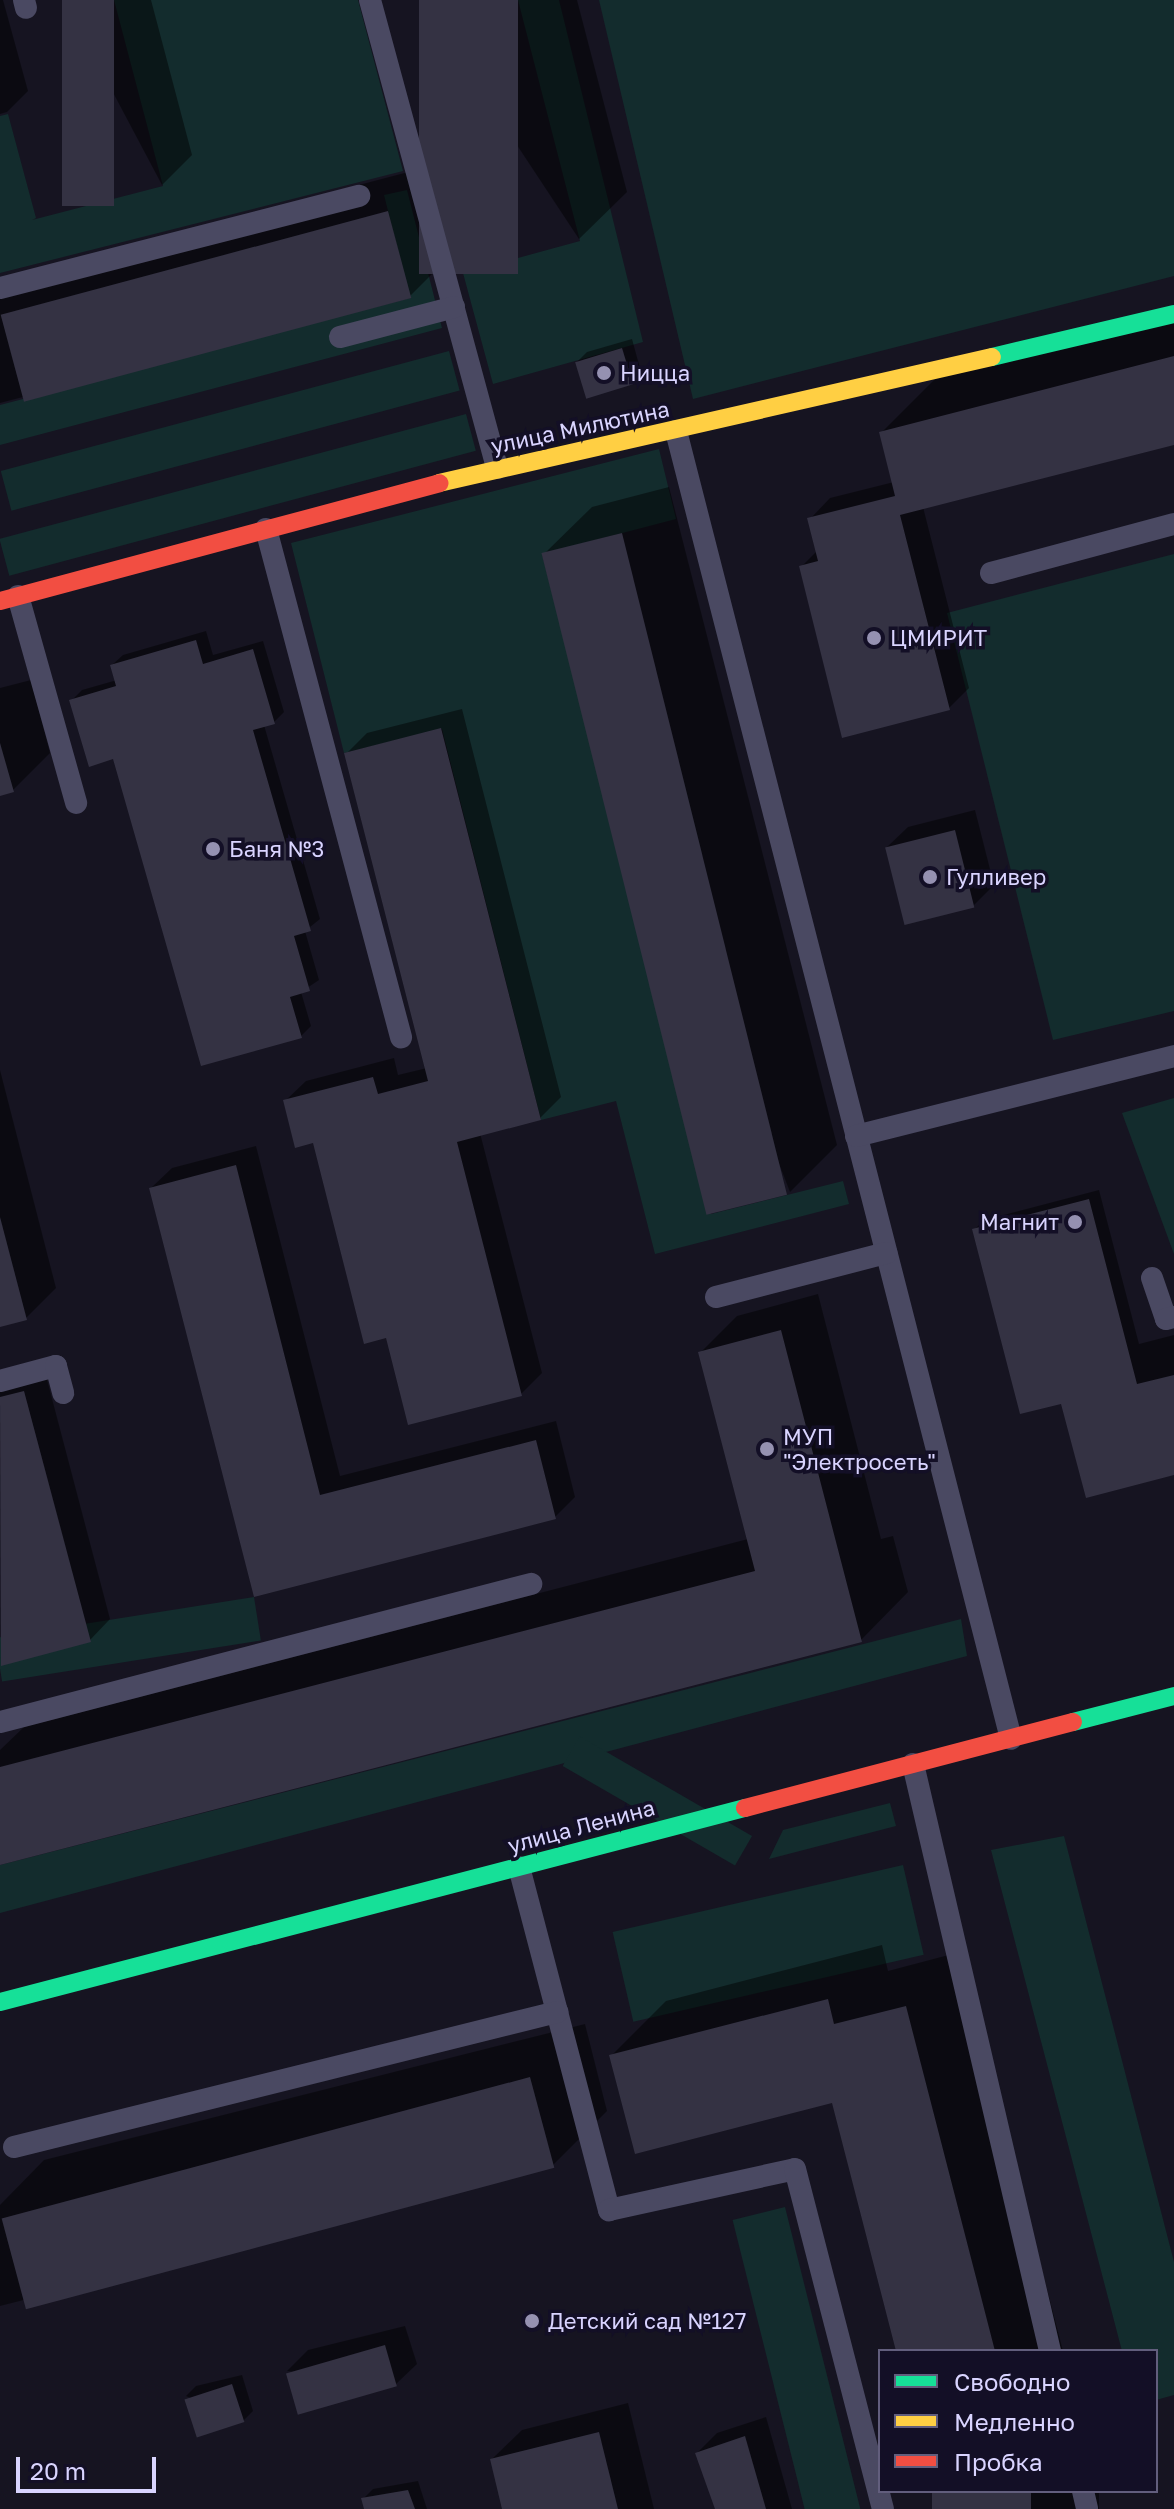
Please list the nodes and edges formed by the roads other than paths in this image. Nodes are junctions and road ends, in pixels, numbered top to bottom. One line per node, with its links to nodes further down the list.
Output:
1 (370, 0): 4 (lane)
2 (359, 196): 3 (lane)
3 (0, 288)
4 (454, 307): 6 (lane); 8 (lane)
5 (1174, 314): 7 (main road, улица Милютина)
6 (340, 337)
7 (676, 431): 8 (main road, улица Милютина); 16 (lane)
8 (497, 468): 10 (main road, улица Милютина)
9 (1174, 524): 11 (lane)
10 (266, 529): 12 (main road, улица Милютина); 14 (lane)
11 (991, 573)
12 (9, 599): 13 (lane)
13 (76, 803)
14 (401, 1037)
15 (1174, 1056): 16 (lane)
16 (856, 1136): 17 (lane)
17 (886, 1253): 19 (lane); 26 (lane)
18 (1152, 1278): 20 (lane)
19 (716, 1297)
20 (1174, 1317)
21 (0, 1381): 22 (lane)
22 (63, 1393)
23 (531, 1584): 25 (lane)
24 (1174, 1696): 26 (main road, улица Ленина)
25 (0, 1722)
26 (1011, 1739): 27 (main road, улица Ленина)
27 (913, 1764): 28 (main road, улица Ленина); 32 (lane)
28 (519, 1867): 29 (main road, улица Ленина); 30 (lane)
29 (0, 2002)
30 (557, 2012): 31 (lane); 33 (lane)
31 (14, 2147)
32 (1050, 2349)
33 (878, 2490)

